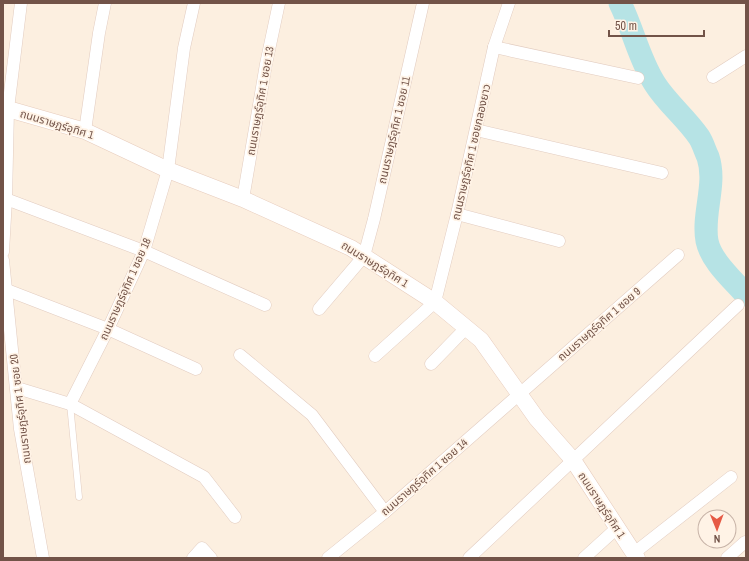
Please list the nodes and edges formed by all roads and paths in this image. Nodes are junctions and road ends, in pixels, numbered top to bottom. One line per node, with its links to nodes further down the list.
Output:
1 (21, 3): 11 (street)
2 (105, 3): 13 (street)
3 (194, 3): 14 (street, ถนนราษฎร์อุทิศ 1 ซอย 18)
4 (279, 3): 17 (street, ถนนราษฎร์อุทิศ 1 ซอย 13)
5 (424, 3): 23 (street, ถนนราษฎร์อุทิศ 1 ซอย 11)
6 (509, 3): 7 (street, ถนนราษฎร์อุทิศ 1 ซอยกลองยาว)
7 (494, 47): 10 (street); 12 (street, ถนนราษฎร์อุทิศ 1 ซอยกลองยาว)
8 (746, 56): 9 (street)
9 (713, 77)
10 (638, 78)
11 (6, 109): 13 (street, ถนนราษฎร์อุทิศ 1); 16 (street)
12 (476, 130): 15 (street); 18 (street, ถนนราษฎร์อุทิศ 1 ซอยกลองยาว)
13 (85, 131): 14 (street, ถนนราษฎร์อุทิศ 1)
14 (168, 170): 17 (street, ถนนราษฎร์อุทิศ 1); 21 (street, ถนนราษฎร์อุทิศ 1 ซอย 18)
15 (662, 173)
16 (6, 199): 20 (street); 21 (street)
17 (243, 199): 23 (street, ถนนราษฎร์อุทิศ 1)
18 (457, 214): 19 (street); 26 (street, ถนนราษฎร์อุทิศ 1 ซอยกลองยาว)
19 (559, 241)
20 (3, 252)
21 (144, 252): 27 (street); 31 (street, ถนนราษฎร์อุทิศ 1 ซอย 18)
22 (678, 255): 37 (street, ถนนราษฎร์อุทิศ 1 ซอย 9)
23 (364, 256): 26 (street, ถนนราษฎร์อุทิศ 1); 29 (street)
24 (3, 260): 25 (street, ถนนราษฎร์อุทิศ 1 ซอย 20)
25 (7, 290): 31 (street); 36 (street, ถนนราษฎร์อุทิศ 1 ซอย 20)
26 (435, 302): 30 (street, ถนนราษฎร์อุทิศ 1); 33 (street)
27 (265, 305)
28 (738, 305): 39 (street)
29 (319, 309)
30 (466, 328): 34 (street); 37 (street, ถนนราษฎร์อุทิศ 1)
31 (108, 329): 35 (street); 38 (street, ถนนราษฎร์อุทิศ 1 ซอย 18)
32 (240, 355): 42 (street)
33 (375, 356)
34 (431, 364)
35 (196, 369)
36 (17, 388): 38 (street); 47 (street, ถนนราษฎร์อุทิศ 1 ซอย 20)
37 (520, 394): 39 (street, ถนนราษฎร์อุทิศ 1); 42 (street, ถนนราษฎร์อุทิศ 1 ซอย 14)
38 (70, 404): 41 (lane); 43 (street)
39 (573, 460): 44 (street, ถนนราษฎร์อุทิศ 1); 51 (street)
40 (731, 476): 46 (street)
41 (79, 497)
42 (385, 512): 50 (street, ถนนราษฎร์อุทิศ 1 ซอย 14)
43 (235, 517)
44 (617, 528): 46 (street, ถนนราษฎร์อุทิศ 1); 52 (street)
45 (745, 542): 53 (street)
46 (635, 556)
47 (43, 558)
48 (193, 558): 49 (street)
49 (211, 558)
50 (328, 558)
51 (469, 558)
52 (584, 558)
53 (727, 558)

